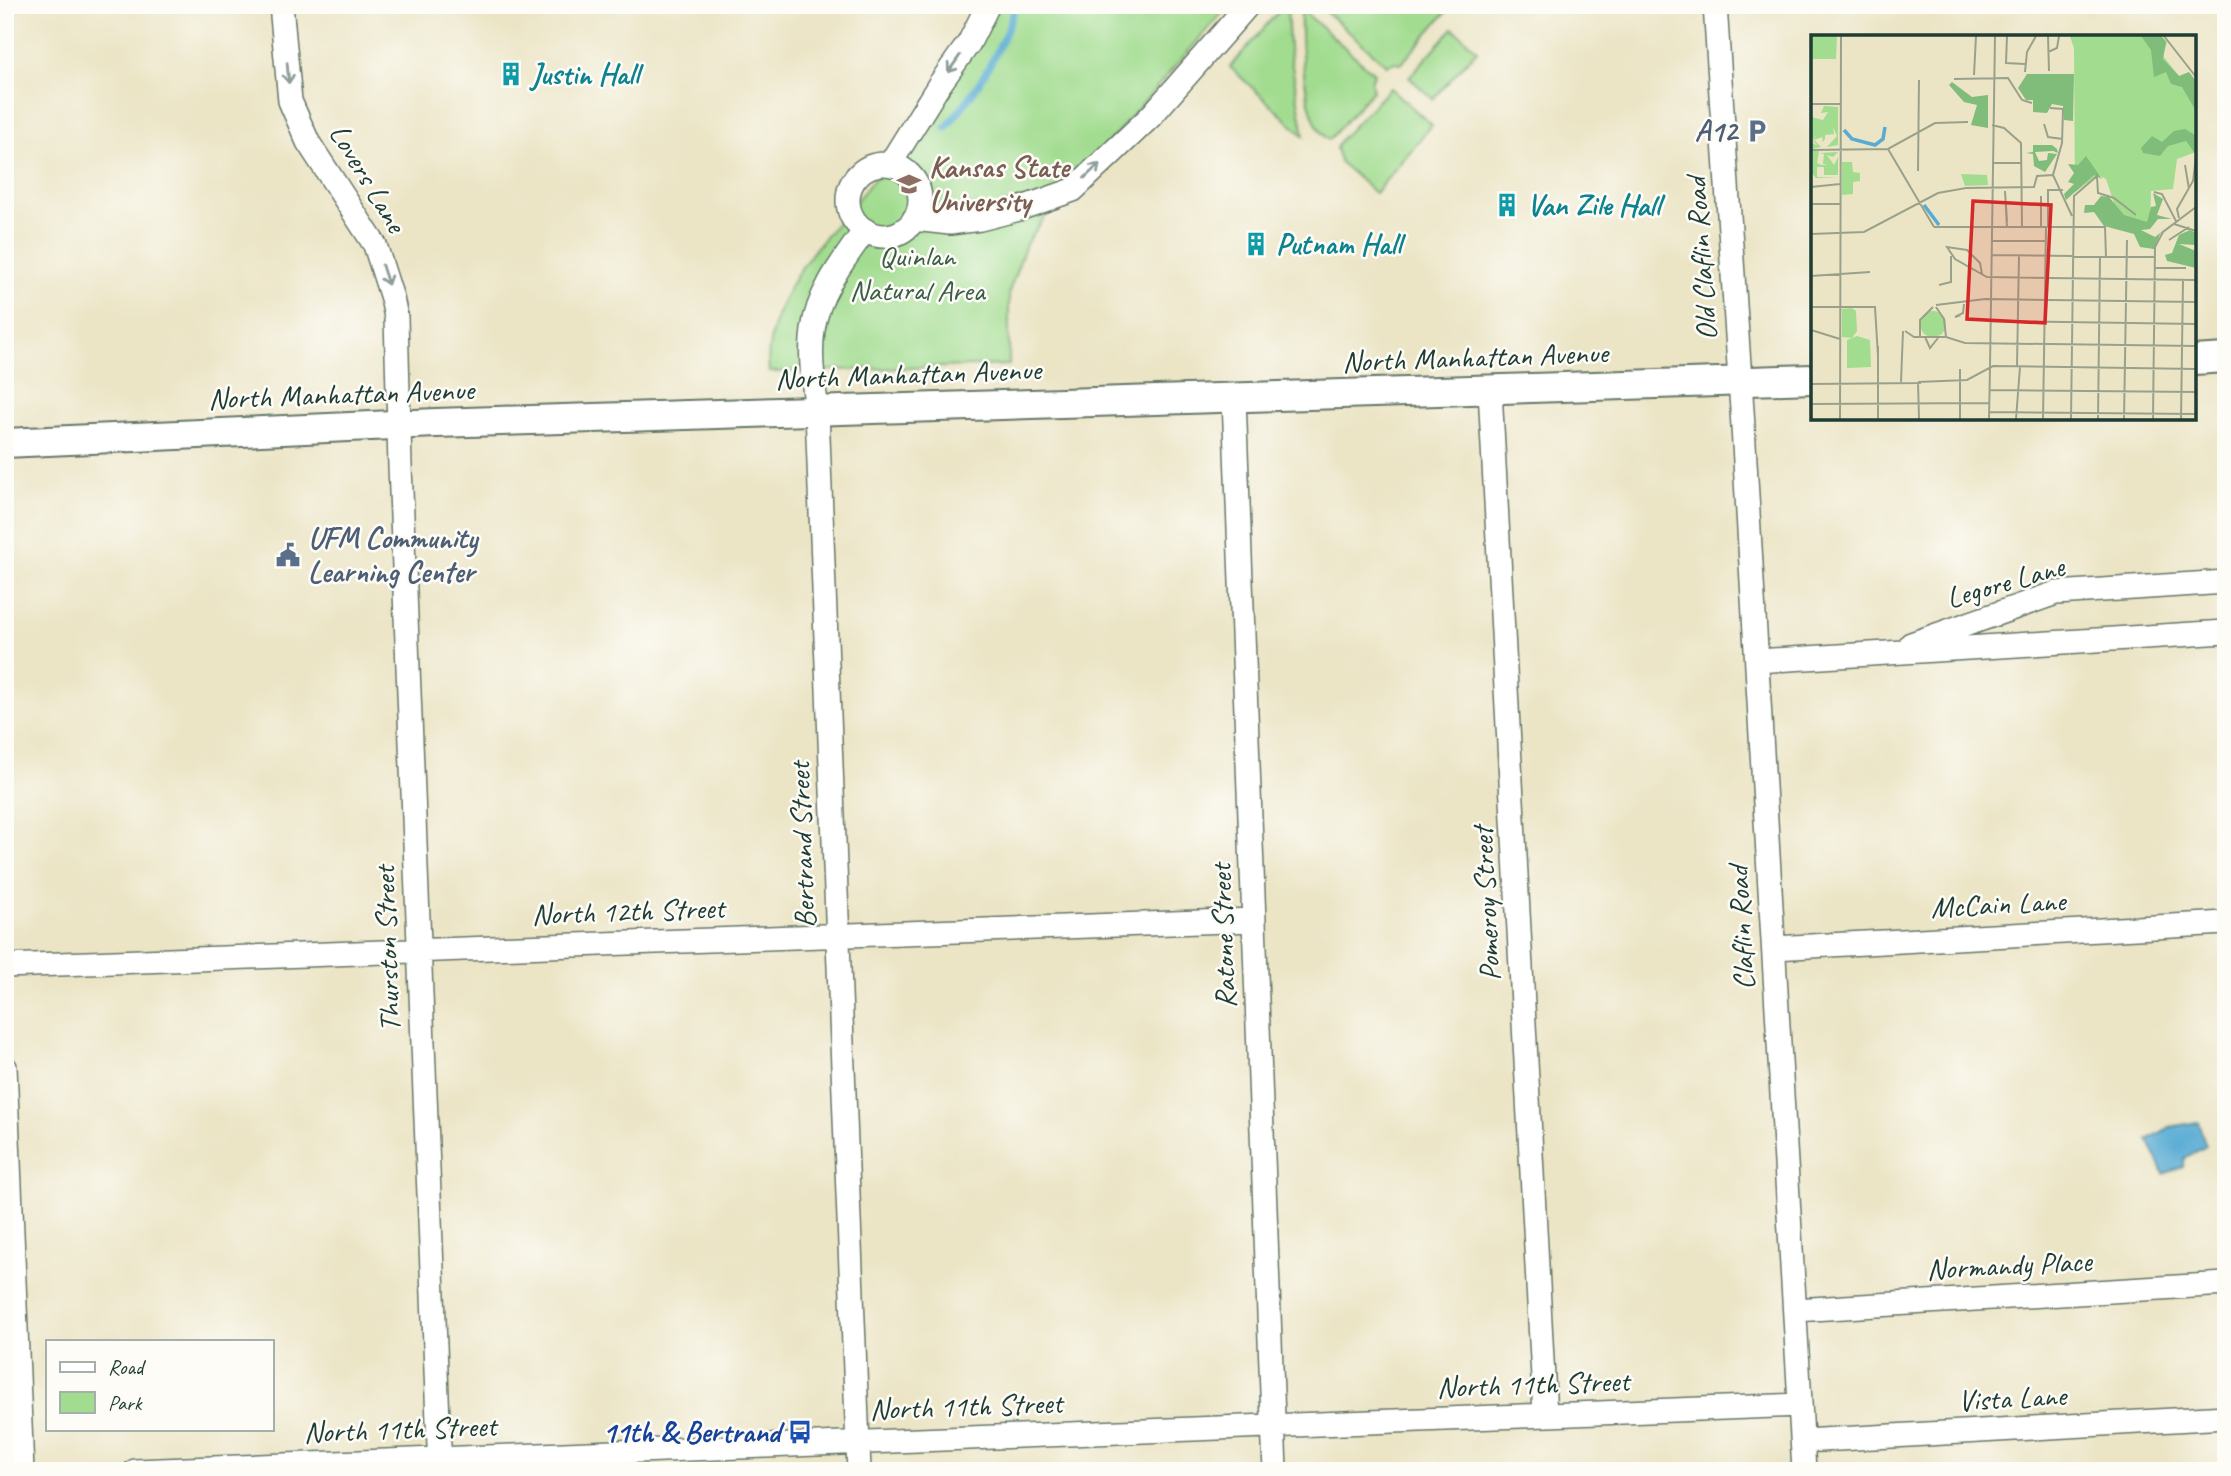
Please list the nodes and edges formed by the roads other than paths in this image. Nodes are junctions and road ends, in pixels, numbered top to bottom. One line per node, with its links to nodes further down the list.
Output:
1 (281, 5): 15 (street, Lovers Lane, one-way to 15)
2 (988, 5): 5 (street, one-way to 5)
3 (1248, 5): 6 (street, one-way to 3)
4 (1715, 5): 11 (street, Old Claflin Road)
5 (890, 164): 6 (street); 7 (street)
6 (914, 219): 7 (street)
7 (865, 230): 14 (street, Bertrand Street)
8 (2226, 358): 9 (street)
9 (2196, 360)
10 (1811, 379): 11 (street, North Manhattan Avenue)
11 (1740, 382): 12 (street, North Manhattan Avenue); 20 (street, Claflin Road)
12 (1490, 390): 13 (street, North Manhattan Avenue); 31 (street, Pomeroy Street)
13 (1234, 398): 14 (street, North Manhattan Avenue); 21 (street, Ratone Street)
14 (817, 412): 15 (street, North Manhattan Avenue); 23 (street, Bertrand Street)
15 (400, 425): 16 (street, North Manhattan Avenue); 25 (street, Thurston Street)
16 (5, 443)
17 (2226, 582): 19 (street, Legore Lane)
18 (2226, 632): 19 (street, Legore Lane)
19 (1888, 653): 20 (street, Legore Lane)
20 (1757, 661): 24 (street, Claflin Road)
21 (1254, 920): 23 (street, North 12th Street); 33 (street, Ratone Street)
22 (2226, 923): 24 (street, McCain Lane)
23 (837, 935): 25 (street, North 12th Street); 35 (street, Bertrand Street)
24 (1774, 948): 29 (street, Claflin Road)
25 (419, 950): 26 (street, North 12th Street); 36 (street, Thurston Street)
26 (5, 966)
27 (5, 1067): 37 (street)
28 (2226, 1284): 29 (street, Normandy Place)
29 (1795, 1310): 30 (street, Claflin Road)
30 (1800, 1405): 31 (street, North 11th Street); 34 (street, Claflin Road)
31 (1545, 1415): 33 (street, North 11th Street)
32 (2226, 1417): 34 (street, Vista Lane)
33 (1273, 1426): 35 (street, North 11th Street); 40 (street, Ratone Street)
34 (1803, 1441): 41 (street, Claflin Road)
35 (858, 1442): 36 (street, North 11th Street); 39 (street, Bertrand Street)
36 (440, 1465): 38 (street, North 11th Street)
37 (22, 1471)
38 (135, 1471)
39 (859, 1471)
40 (1275, 1471)
41 (1804, 1471)

